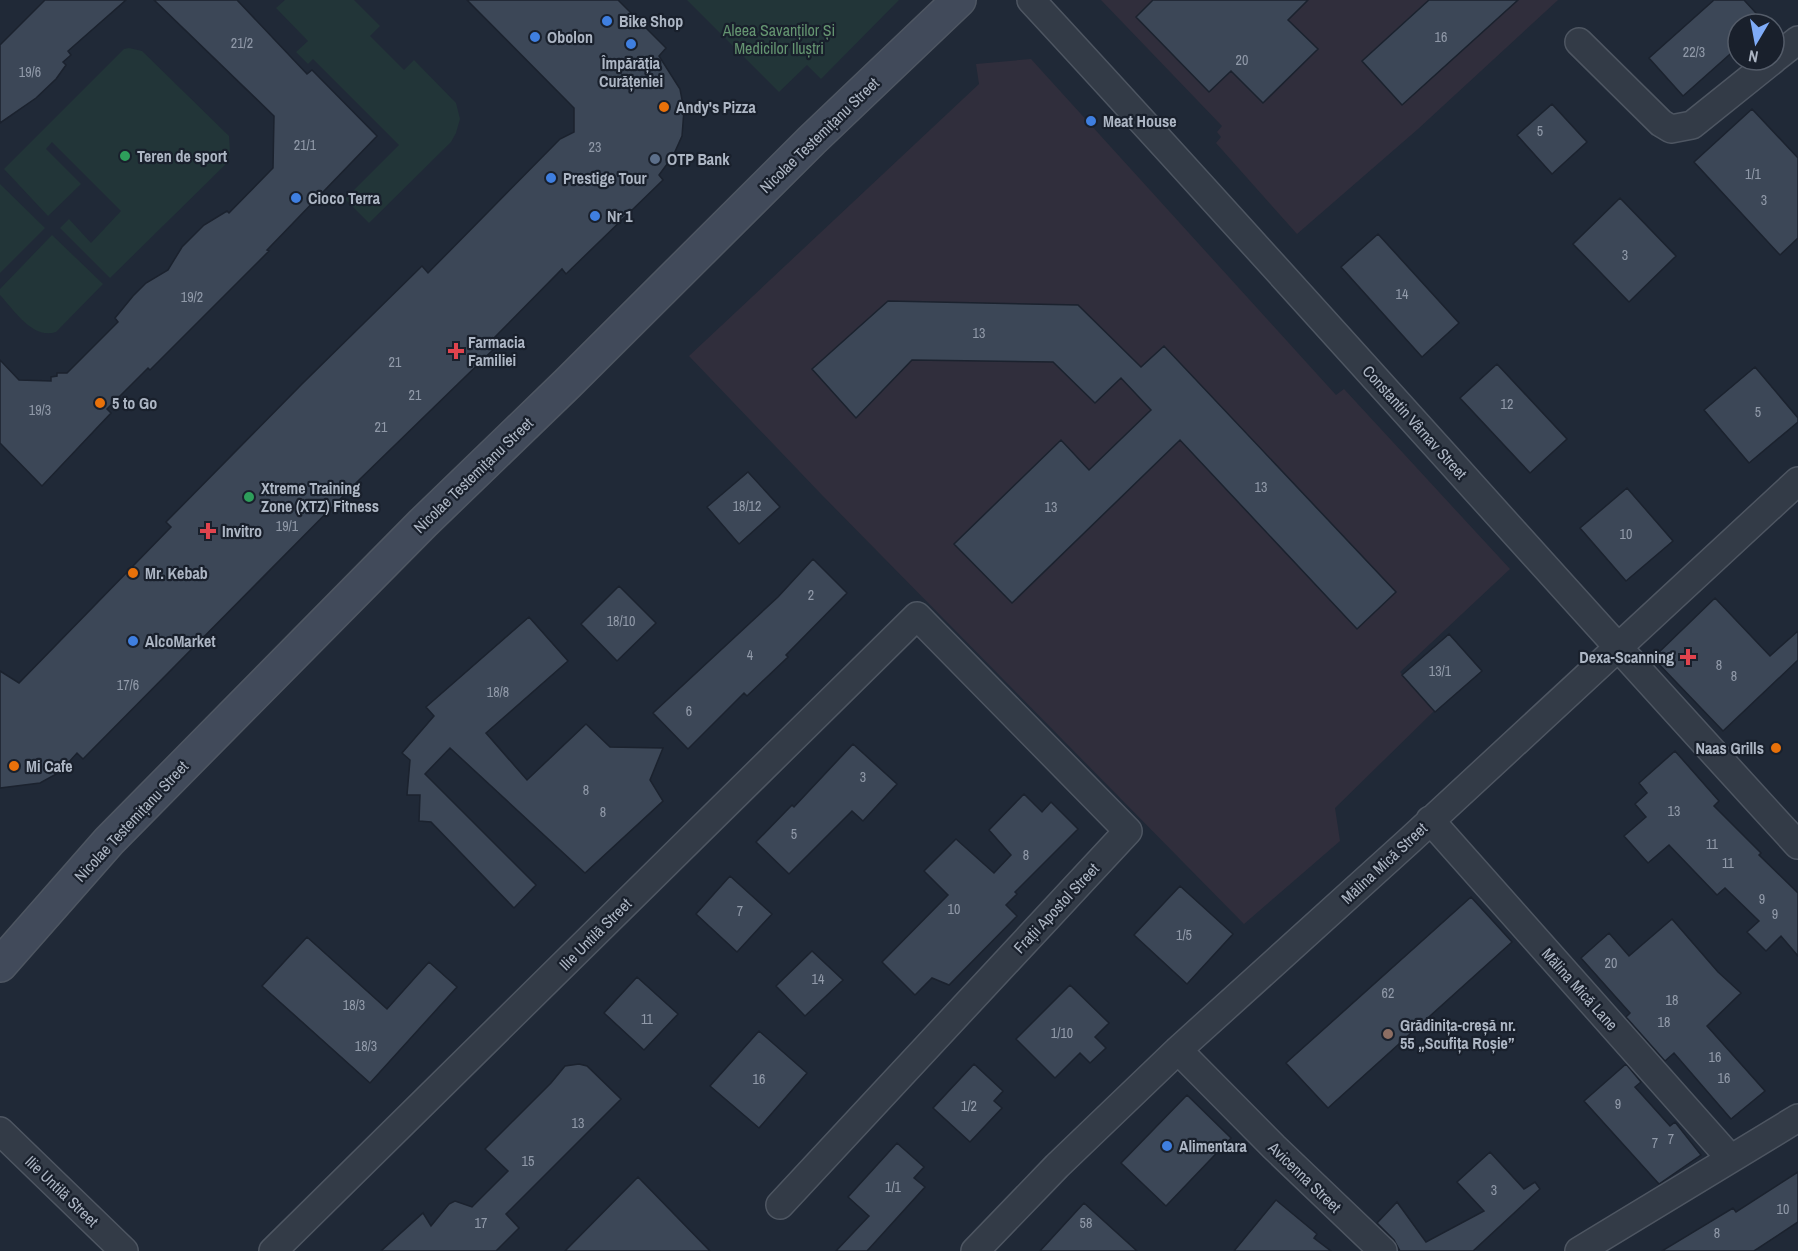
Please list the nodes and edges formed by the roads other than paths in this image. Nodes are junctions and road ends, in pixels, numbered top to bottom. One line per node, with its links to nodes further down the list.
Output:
1 (959, 0): 12 (main road, Nicolae Testemițanu Street)
2 (1031, 0): 9 (street, Constantin Vârnav Street)
3 (1798, 40): 5 (street)
4 (1579, 42): 6 (street)
5 (1786, 50)
6 (1759, 72)
7 (1798, 481): 9 (street, Mălina Mică Street)
8 (917, 616): 17 (street, Frații Apostol Street); 19 (street, Ilie Untilă Street)
9 (1617, 648): 10 (street, Mălina Mică Street); 11 (street, Constantin Vârnav Street)
10 (1430, 820): 13 (street, Mălina Mică Street); 16 (street, Mălina Mică Lane)
11 (1798, 845)
12 (2, 958)
13 (1178, 1050): 20 (street, Mălina Mică Street); 21 (street, Avicenna Street)
14 (1798, 1118): 16 (street)
15 (0, 1131): 18 (street, Ilie Untilă Street)
16 (1730, 1158): 22 (street)
17 (780, 1205)
18 (124, 1251)
19 (273, 1251)
20 (975, 1251)
21 (1383, 1251)
22 (1579, 1251)

